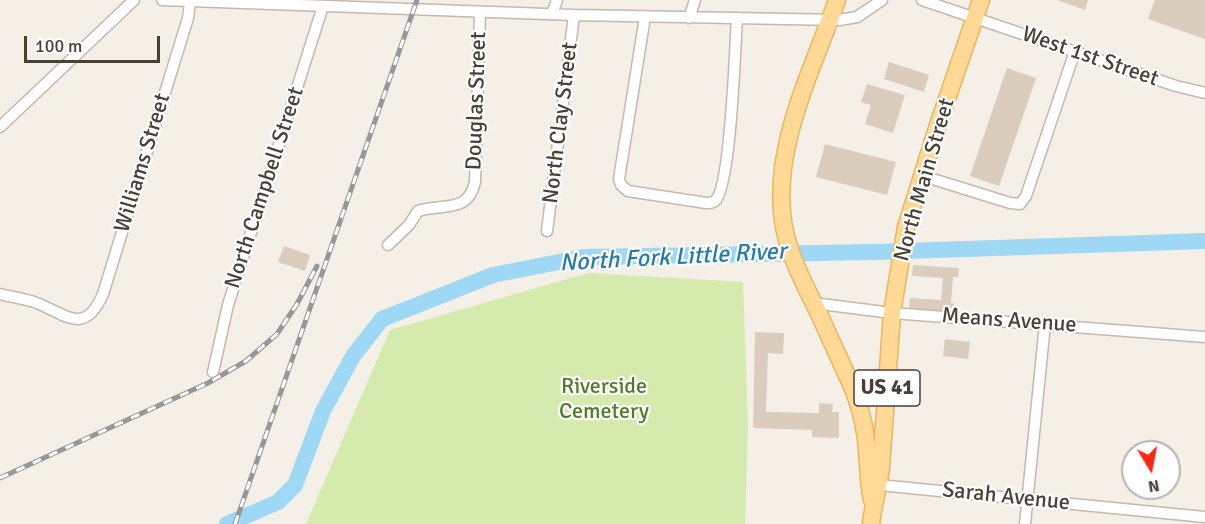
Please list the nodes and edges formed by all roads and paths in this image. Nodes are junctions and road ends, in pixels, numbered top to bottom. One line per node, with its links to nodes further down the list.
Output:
1 (134, 0): 22 (street)
2 (162, 0): 9 (street)
3 (557, 0): 13 (street)
4 (695, 0): 16 (street)
5 (837, 0): 19 (main road, US 41)
6 (882, 0): 19 (street)
7 (922, 0): 18 (street, West 1st Street)
8 (981, 0): 18 (main road, US 41)
9 (190, 2): 10 (street); 26 (street, Williams Street)
10 (275, 2): 11 (street)
11 (323, 6): 12 (street); 31 (street, North Campbell Street)
12 (480, 12): 13 (street); 25 (street, Douglas Street)
13 (552, 14): 14 (street)
14 (574, 15): 15 (street); 24 (street, North Clay Street)
15 (645, 16): 16 (street); 17 (street)
16 (689, 18): 17 (street)
17 (737, 18): 19 (street)
18 (975, 18): 20 (street, West 1st Street); 23 (main road, North Main Street / US 41)
19 (830, 20): 27 (main road, US 41)
20 (1075, 51): 21 (street, West 1st Street); 23 (street)
21 (1205, 93)
22 (0, 127)
23 (923, 176): 28 (main road, North Main Street / US 41)
24 (547, 231)
25 (388, 245)
26 (0, 294)
27 (810, 297): 28 (street, Means Avenue); 34 (main road, US 41)
28 (892, 313): 29 (street, Means Avenue); 32 (main road, North Main Street / US 41)
29 (1045, 324): 30 (street, Means Avenue); 33 (street)
30 (1205, 337)
31 (213, 372)
32 (879, 485): 33 (street, Sarah Avenue); 34 (main road, North Main Street / US 41)
33 (1028, 499): 35 (street, Sarah Avenue); 37 (street)
34 (873, 504): 36 (main road, North Main Street / US 41)
35 (1205, 517)
36 (871, 524)
37 (1025, 524)

